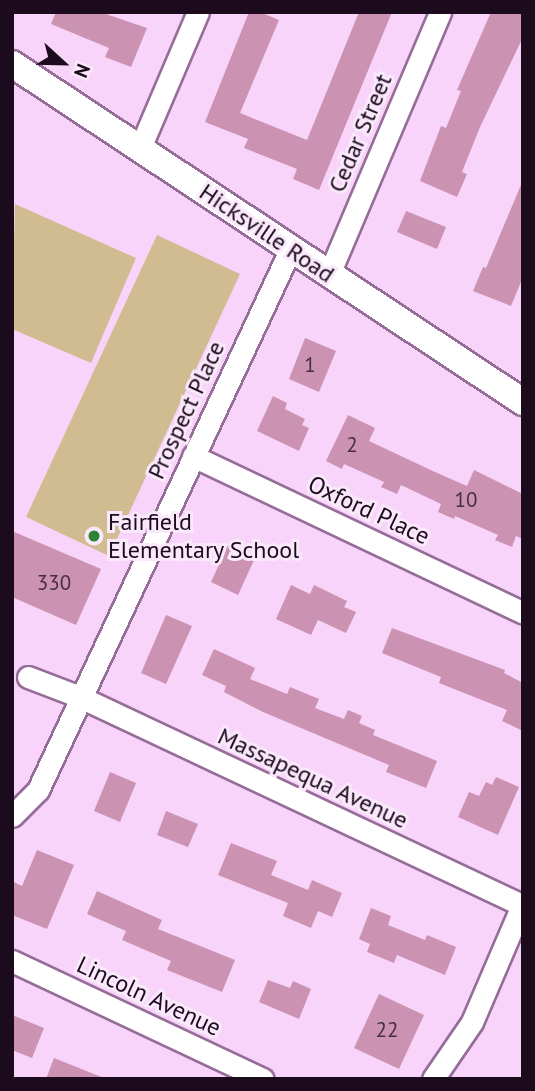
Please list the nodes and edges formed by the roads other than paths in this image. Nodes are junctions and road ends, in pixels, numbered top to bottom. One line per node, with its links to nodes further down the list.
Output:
1 (198, 12): 4 (street)
2 (440, 12): 6 (street, Cedar Street)
3 (12, 64): 4 (main road, Hicksville Road)
4 (140, 148): 5 (main road, Hicksville Road)
5 (291, 248): 6 (main road, Hicksville Road); 8 (street, Prospect Place)
6 (329, 274): 7 (main road, Hicksville Road)
7 (522, 398)
8 (193, 456): 9 (street, Oxford Place); 11 (street, Prospect Place)
9 (523, 612)
10 (28, 677): 11 (street, Massapequa Avenue)
11 (80, 697): 12 (street, Prospect Place); 13 (street, Massapequa Avenue)
12 (16, 809)
13 (522, 904): 16 (street)
14 (12, 961): 15 (street, Lincoln Avenue)
15 (263, 1079)
16 (433, 1079)

